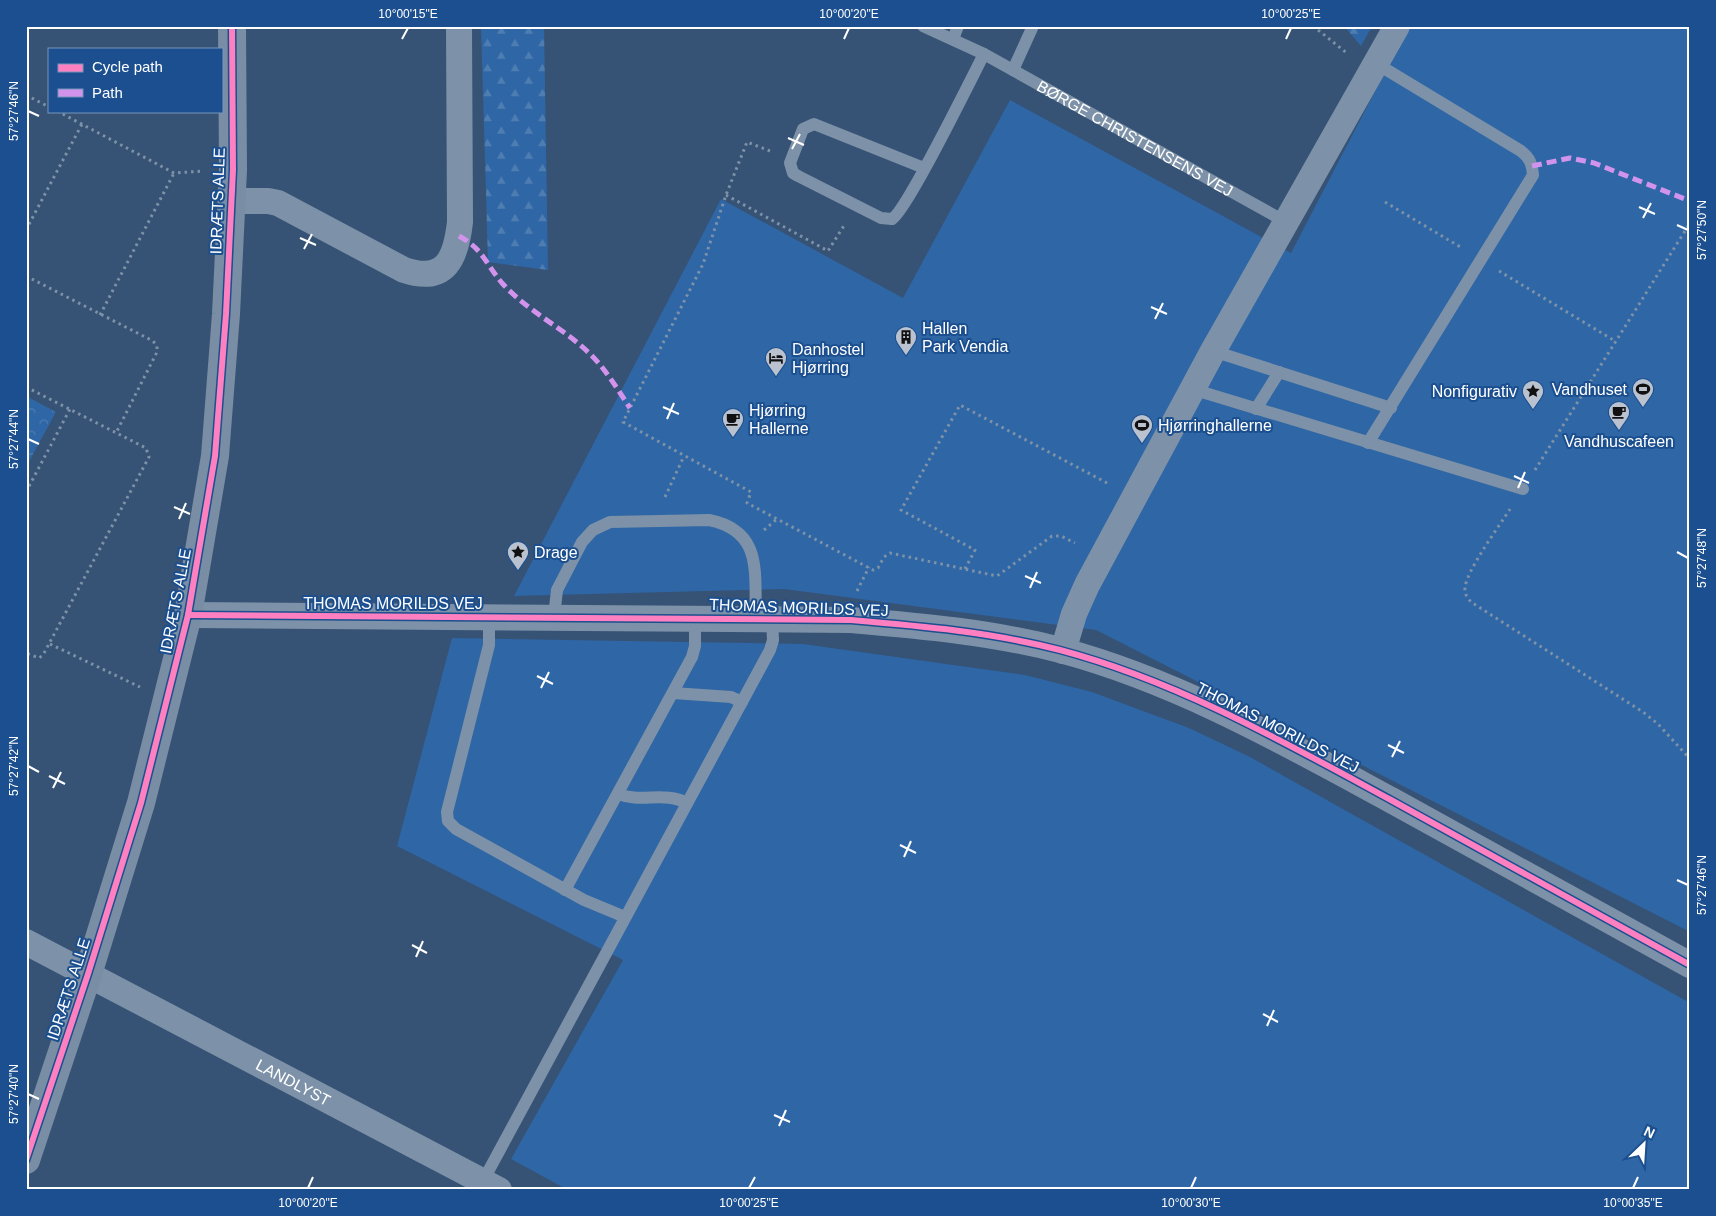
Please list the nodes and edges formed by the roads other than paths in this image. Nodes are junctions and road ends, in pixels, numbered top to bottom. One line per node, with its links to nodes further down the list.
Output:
1 (232, 26): 12 (street, IDRÆTS ALLE)
2 (459, 26): 12 (street, IDRÆTS ALLE)
3 (923, 26): 7 (lane, BØRGE CHRISTENSENS VEJ)
4 (958, 26): 7 (lane)
5 (1033, 26): 10 (lane)
6 (1397, 26): 9 (street)
7 (953, 39): 8 (lane, BØRGE CHRISTENSENS VEJ)
8 (984, 54): 10 (lane, BØRGE CHRISTENSENS VEJ); 11 (lane)
9 (1374, 68): 13 (street); 17 (lane)
10 (1013, 70): 13 (lane, BØRGE CHRISTENSENS VEJ)
11 (924, 168): 11 (lane)
12 (232, 201): 21 (street, IDRÆTS ALLE)
13 (1286, 222): 14 (street)
14 (1213, 351): 15 (lane); 16 (street)
15 (1279, 372): 17 (lane); 18 (lane)
16 (1192, 390): 18 (lane); 26 (street)
17 (1391, 408): 19 (lane)
18 (1256, 409): 19 (lane)
19 (1368, 443): 20 (lane)
20 (1523, 489)
21 (188, 615): 22 (street, THOMAS MORILDS VEJ); 35 (street, IDRÆTS ALLE)
22 (489, 617): 23 (street, THOMAS MORILDS VEJ); 31 (lane)
23 (554, 617): 24 (street, THOMAS MORILDS VEJ); 25 (lane)
24 (695, 617): 25 (street, THOMAS MORILDS VEJ); 27 (lane)
25 (764, 618): 26 (street, THOMAS MORILDS VEJ); 28 (lane)
26 (1062, 650): 34 (street, THOMAS MORILDS VEJ)
27 (673, 693): 28 (lane); 29 (lane)
28 (742, 702): 30 (lane)
29 (618, 794): 30 (lane); 31 (lane)
30 (687, 803): 32 (lane)
31 (566, 890): 32 (lane)
32 (625, 917): 37 (lane)
33 (26, 942): 35 (street, LANDLYST)
34 (1690, 965)
35 (88, 974): 36 (street, IDRÆTS ALLE); 37 (street, LANDLYST)
36 (26, 1160)
37 (491, 1186)

